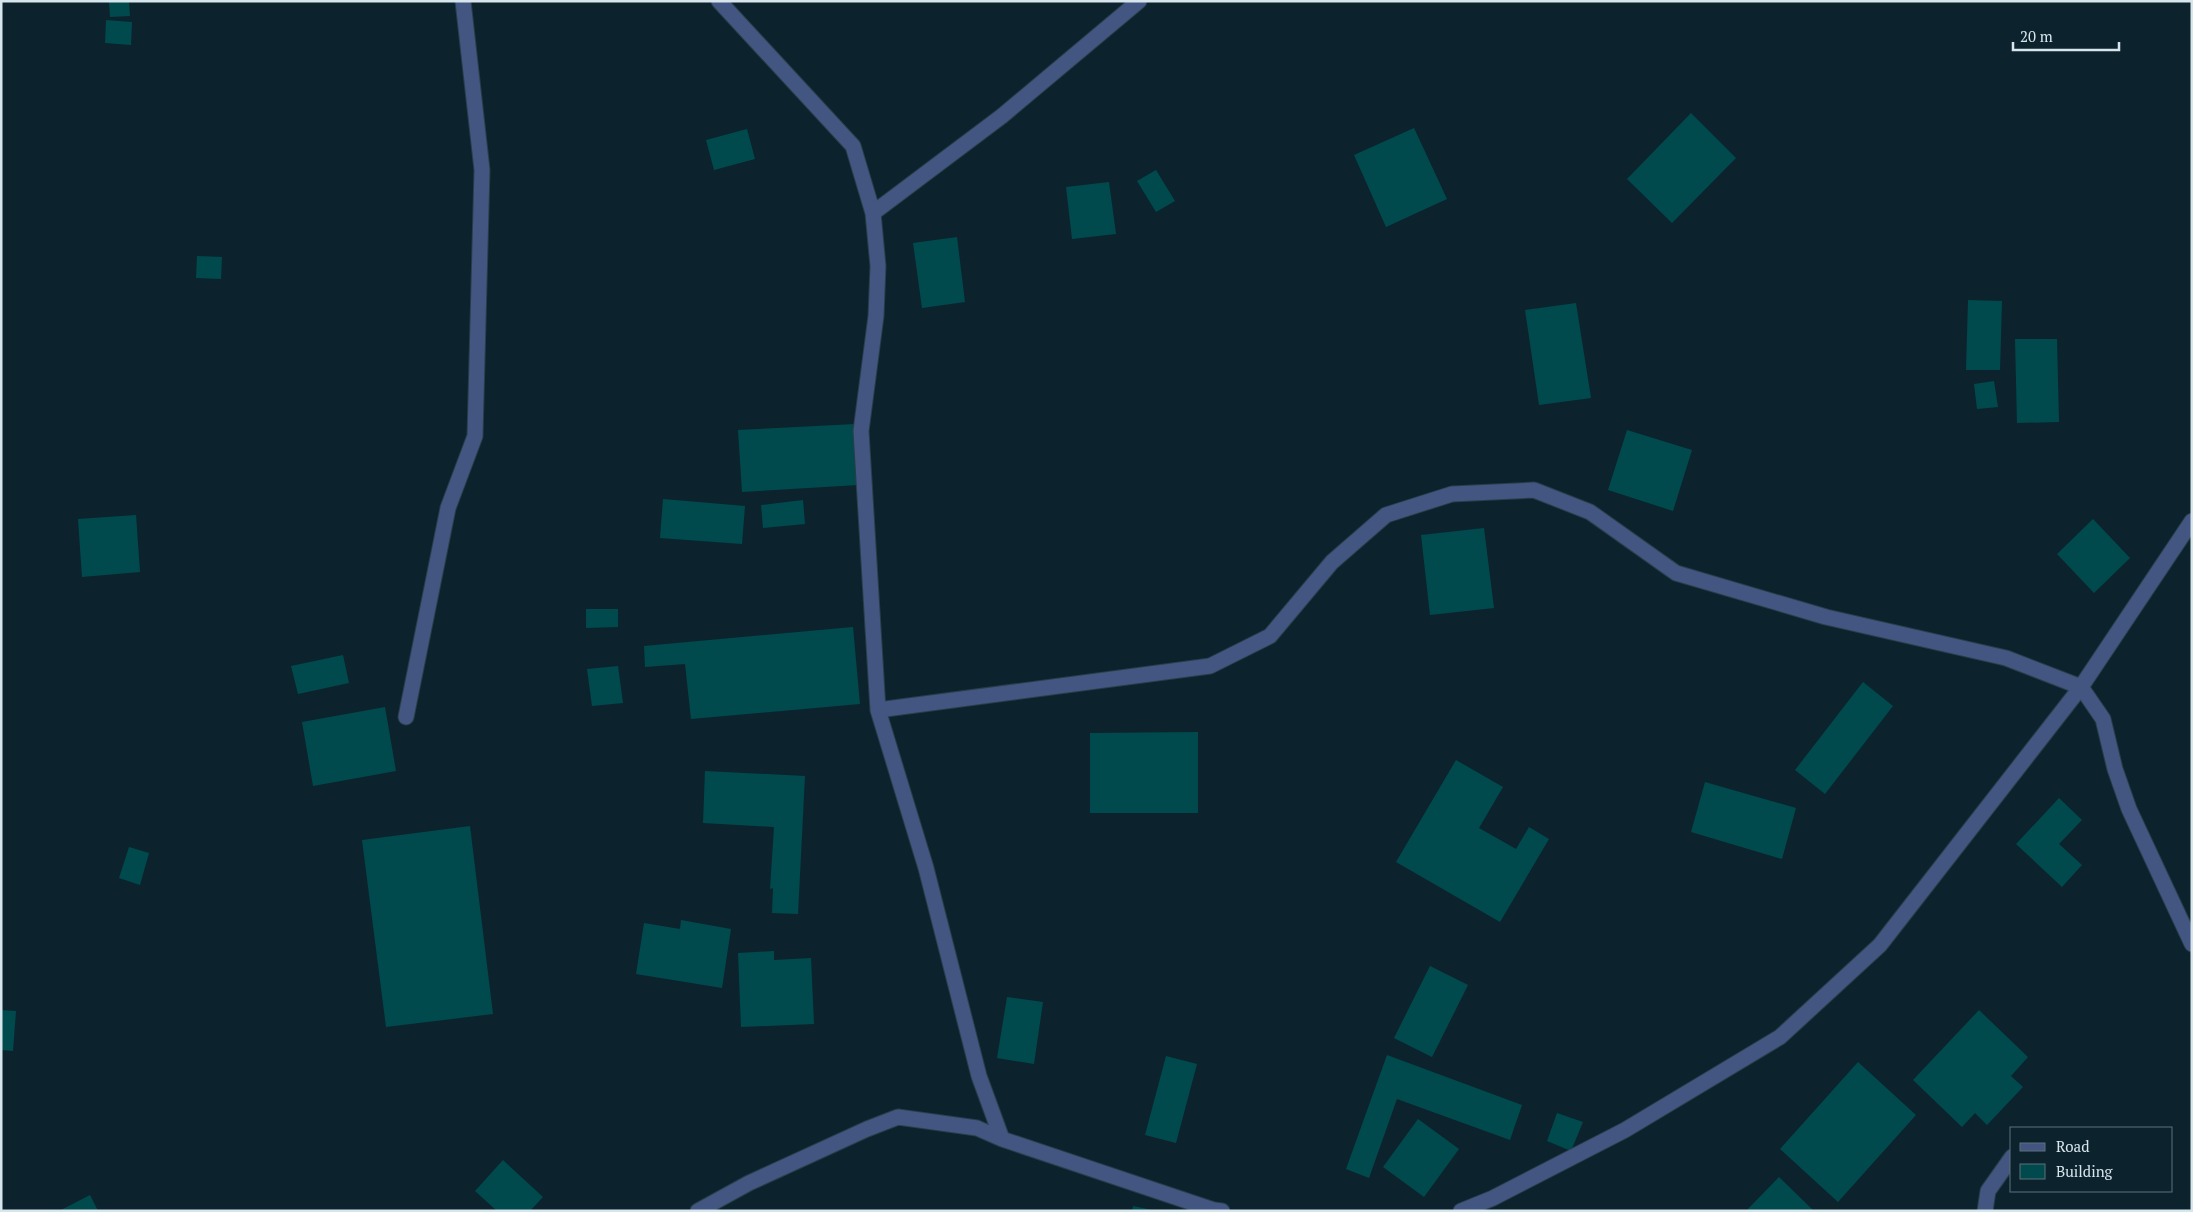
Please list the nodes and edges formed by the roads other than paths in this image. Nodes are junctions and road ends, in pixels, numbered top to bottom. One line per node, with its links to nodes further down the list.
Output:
1 (463, 1): 8 (street)
2 (719, 1): 4 (street)
3 (1139, 1): 4 (street)
4 (873, 213): 7 (street)
5 (2192, 521): 6 (street)
6 (2081, 688): 7 (street); 9 (street); 14 (street)
7 (878, 710): 10 (street)
8 (406, 717)
9 (2192, 944)
10 (1002, 1139): 12 (street); 13 (street)
11 (2010, 1160): 15 (street)
12 (698, 1211)
13 (1222, 1211)
14 (1461, 1211)
15 (1985, 1211)

